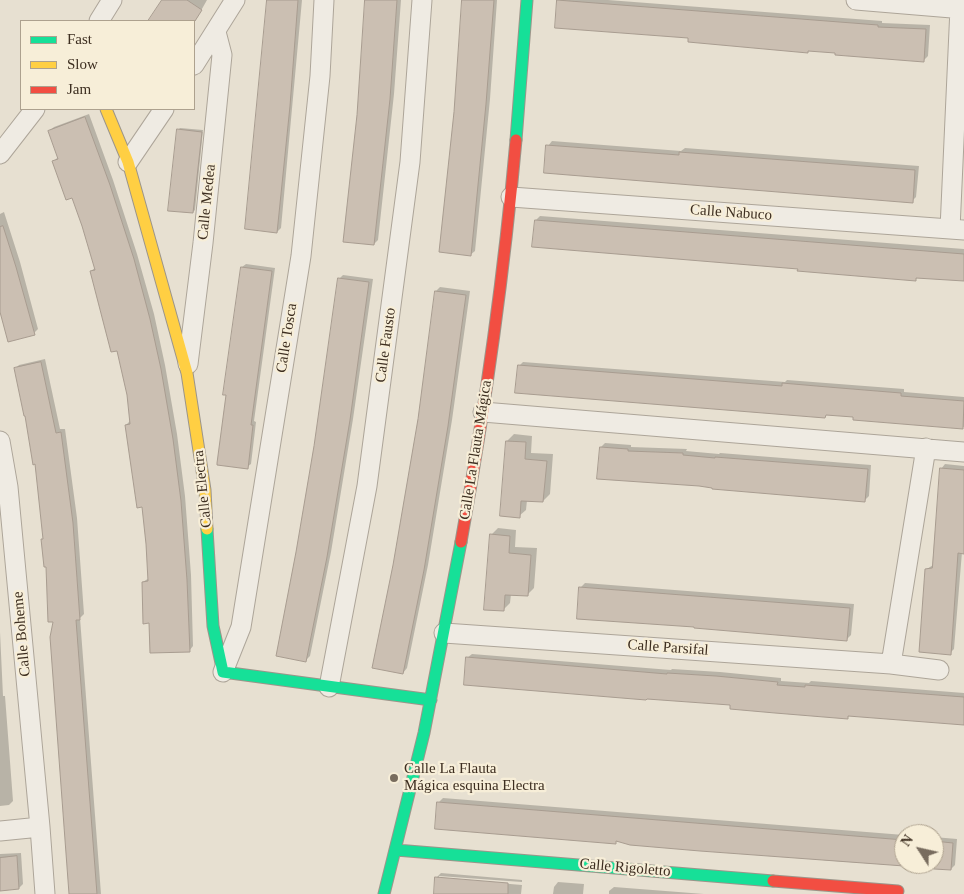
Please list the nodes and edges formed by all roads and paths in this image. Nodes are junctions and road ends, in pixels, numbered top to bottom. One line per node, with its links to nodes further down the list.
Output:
1 (112, 0): 8 (street)
2 (235, 0): 9 (street)
3 (324, 0): 26 (street, Calle Tosca)
4 (422, 0): 27 (street, Calle Fausto)
5 (527, 0): 16 (street, Calle La Flauta Mágica)
6 (856, 0): 7 (street, Calle Nabuco)
7 (962, 8): 17 (street, Calle Nabuco)
8 (100, 20)
9 (216, 32): 10 (street); 18 (street, Calle Medea)
10 (195, 64)
11 (34, 110): 14 (street)
12 (106, 110): 15 (street, Calle Electra)
13 (163, 110): 15 (street)
14 (0, 154)
15 (128, 162): 18 (street, Calle Electra)
16 (511, 197): 17 (street, Calle Nabuco); 19 (street, Calle La Flauta Mágica)
17 (957, 230)
18 (187, 373): 26 (street, Calle Electra)
19 (483, 412): 21 (street); 23 (street, Calle La Flauta Mágica)
20 (0, 441): 29 (street, Calle Boheme)
21 (926, 448): 22 (street); 24 (street)
22 (964, 452)
23 (444, 633): 24 (street, Calle Parsifal); 28 (street, Calle La Flauta Mágica)
24 (891, 664): 25 (street, Calle Parsifal)
25 (939, 670)
26 (223, 672): 27 (street)
27 (329, 687): 28 (street)
28 (431, 700): 31 (street, Calle La Flauta Mágica)
29 (40, 827): 30 (street); 34 (street, Calle Boheme)
30 (0, 830)
31 (396, 850): 32 (street, Calle Rigoletto); 35 (street, Calle La Flauta Mágica)
32 (854, 891): 33 (street, Calle Rigoletto)
33 (898, 891)
34 (45, 894)
35 (384, 894)

